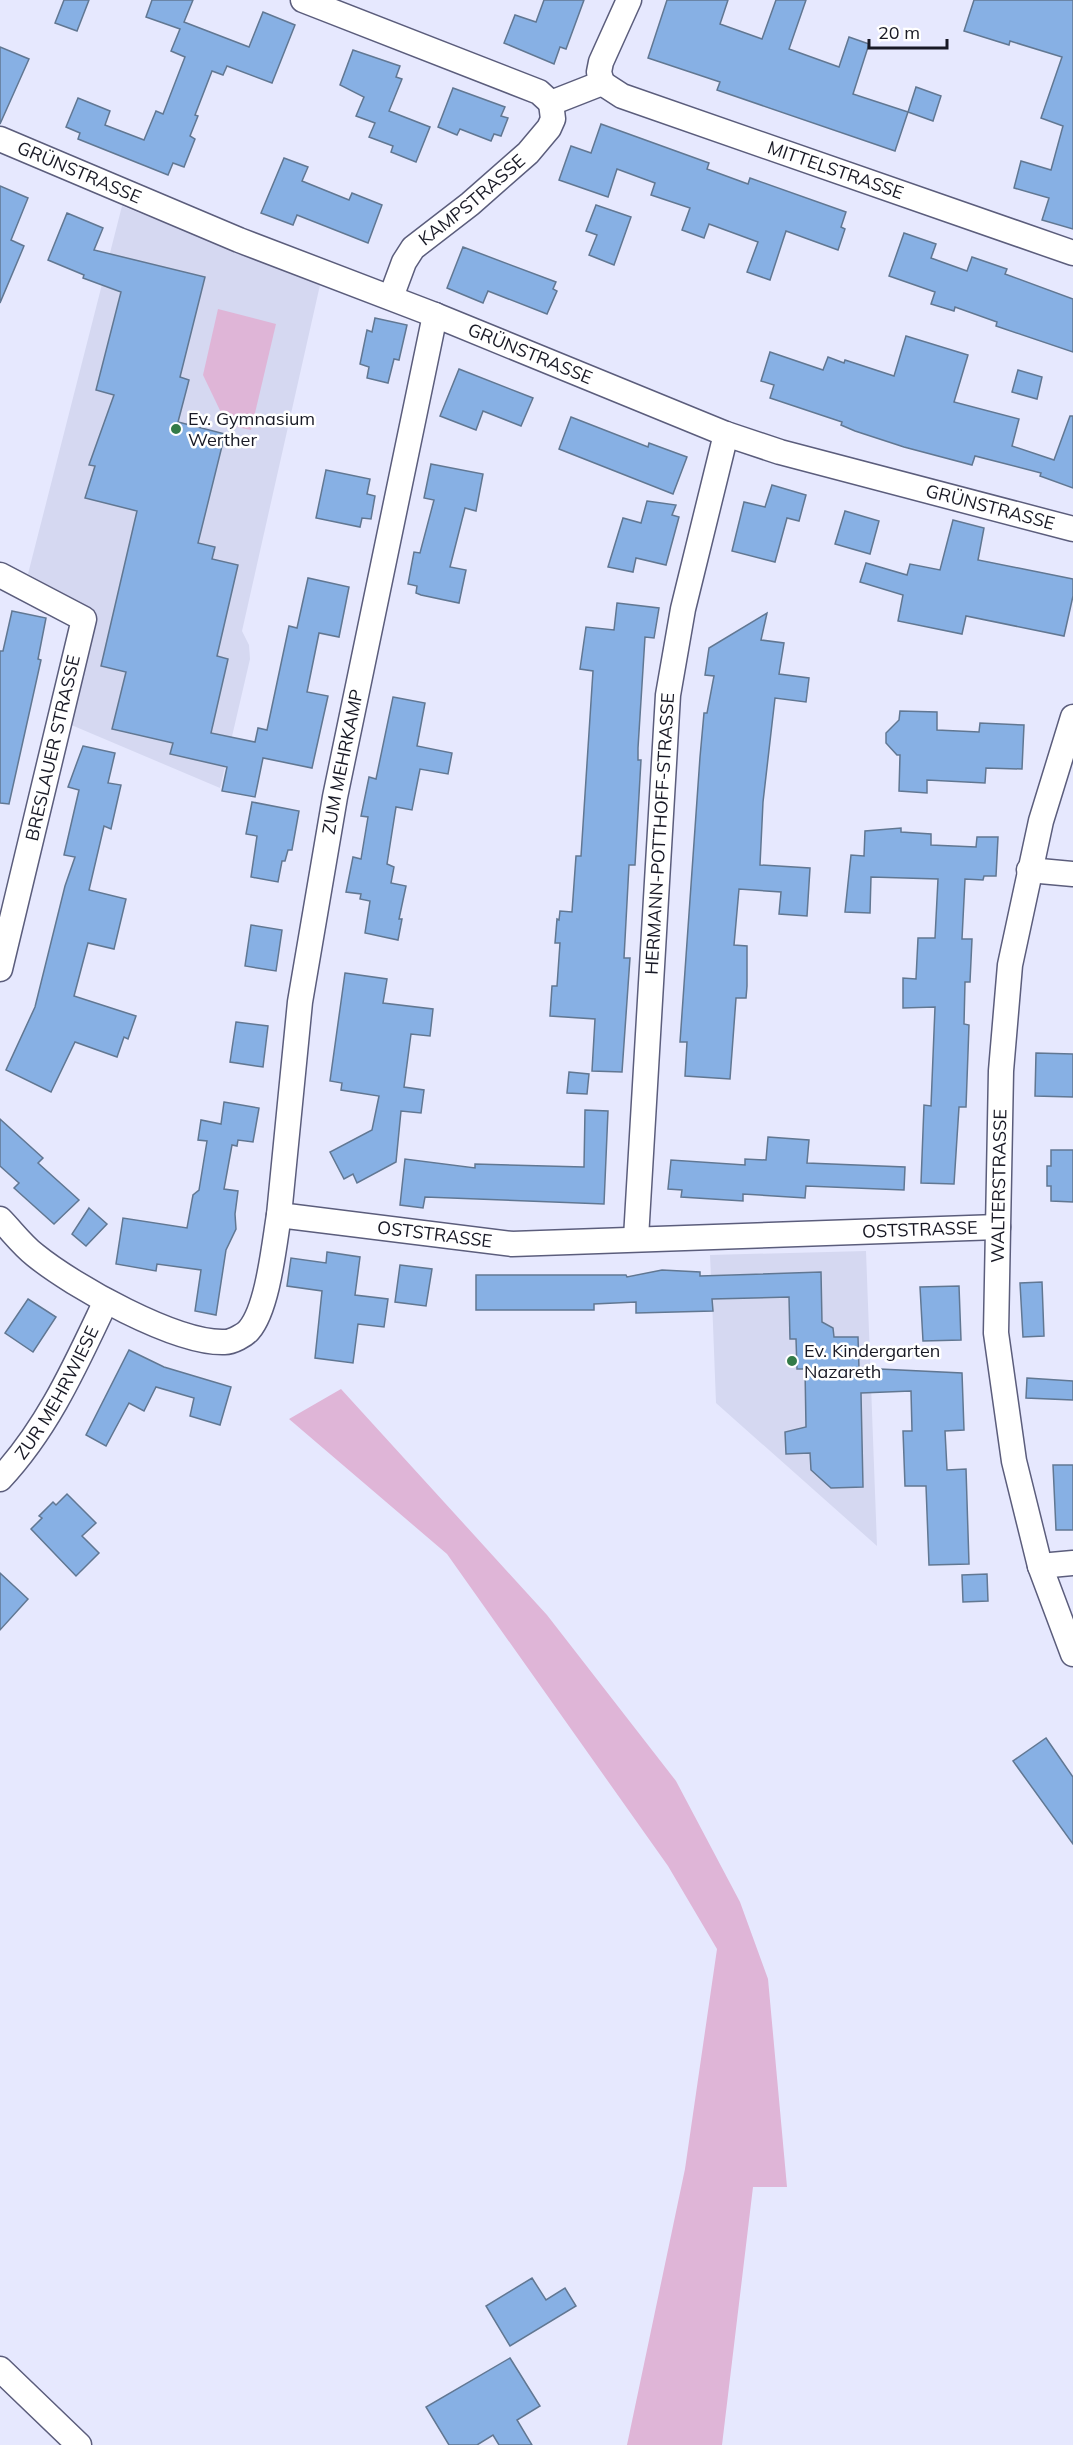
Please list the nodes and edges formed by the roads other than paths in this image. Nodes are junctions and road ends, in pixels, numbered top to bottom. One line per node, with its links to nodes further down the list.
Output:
1 (303, 0): 4 (street)
2 (629, 0): 3 (street)
3 (602, 83): 4 (street); 6 (street, MITTELSTRASSE)
4 (551, 103): 7 (street, KAMPSTRASSE)
5 (0, 139): 7 (street, GRÜNSTRASSE)
6 (1073, 253)
7 (391, 297): 8 (street, GRÜNSTRASSE)
8 (435, 315): 9 (street, GRÜNSTRASSE); 16 (street, ZUM MEHRKAMP)
9 (726, 434): 10 (street, GRÜNSTRASSE); 19 (street, HERMANN-POTTHOFF-STRASSE)
10 (1073, 529)
11 (0, 575): 15 (street, BRESLAUER STRASSE)
12 (1073, 717): 13 (street, WALTERSTRASSE)
13 (1029, 870): 14 (street); 18 (street, WALTERSTRASSE)
14 (1073, 874)
15 (0, 969)
16 (279, 1215): 19 (street, OSTSTRASSE); 20 (street)
17 (0, 1219): 20 (street)
18 (998, 1227): 19 (street, OSTSTRASSE); 23 (street, WALTERSTRASSE)
19 (636, 1239)
20 (106, 1301): 21 (street, ZUR MEHRWIESE)
21 (0, 1479)
22 (1073, 1563): 23 (street)
23 (1041, 1566): 24 (street, WALTERSTRASSE)
24 (1073, 1654)
25 (0, 2369): 26 (street)
26 (79, 2445)

